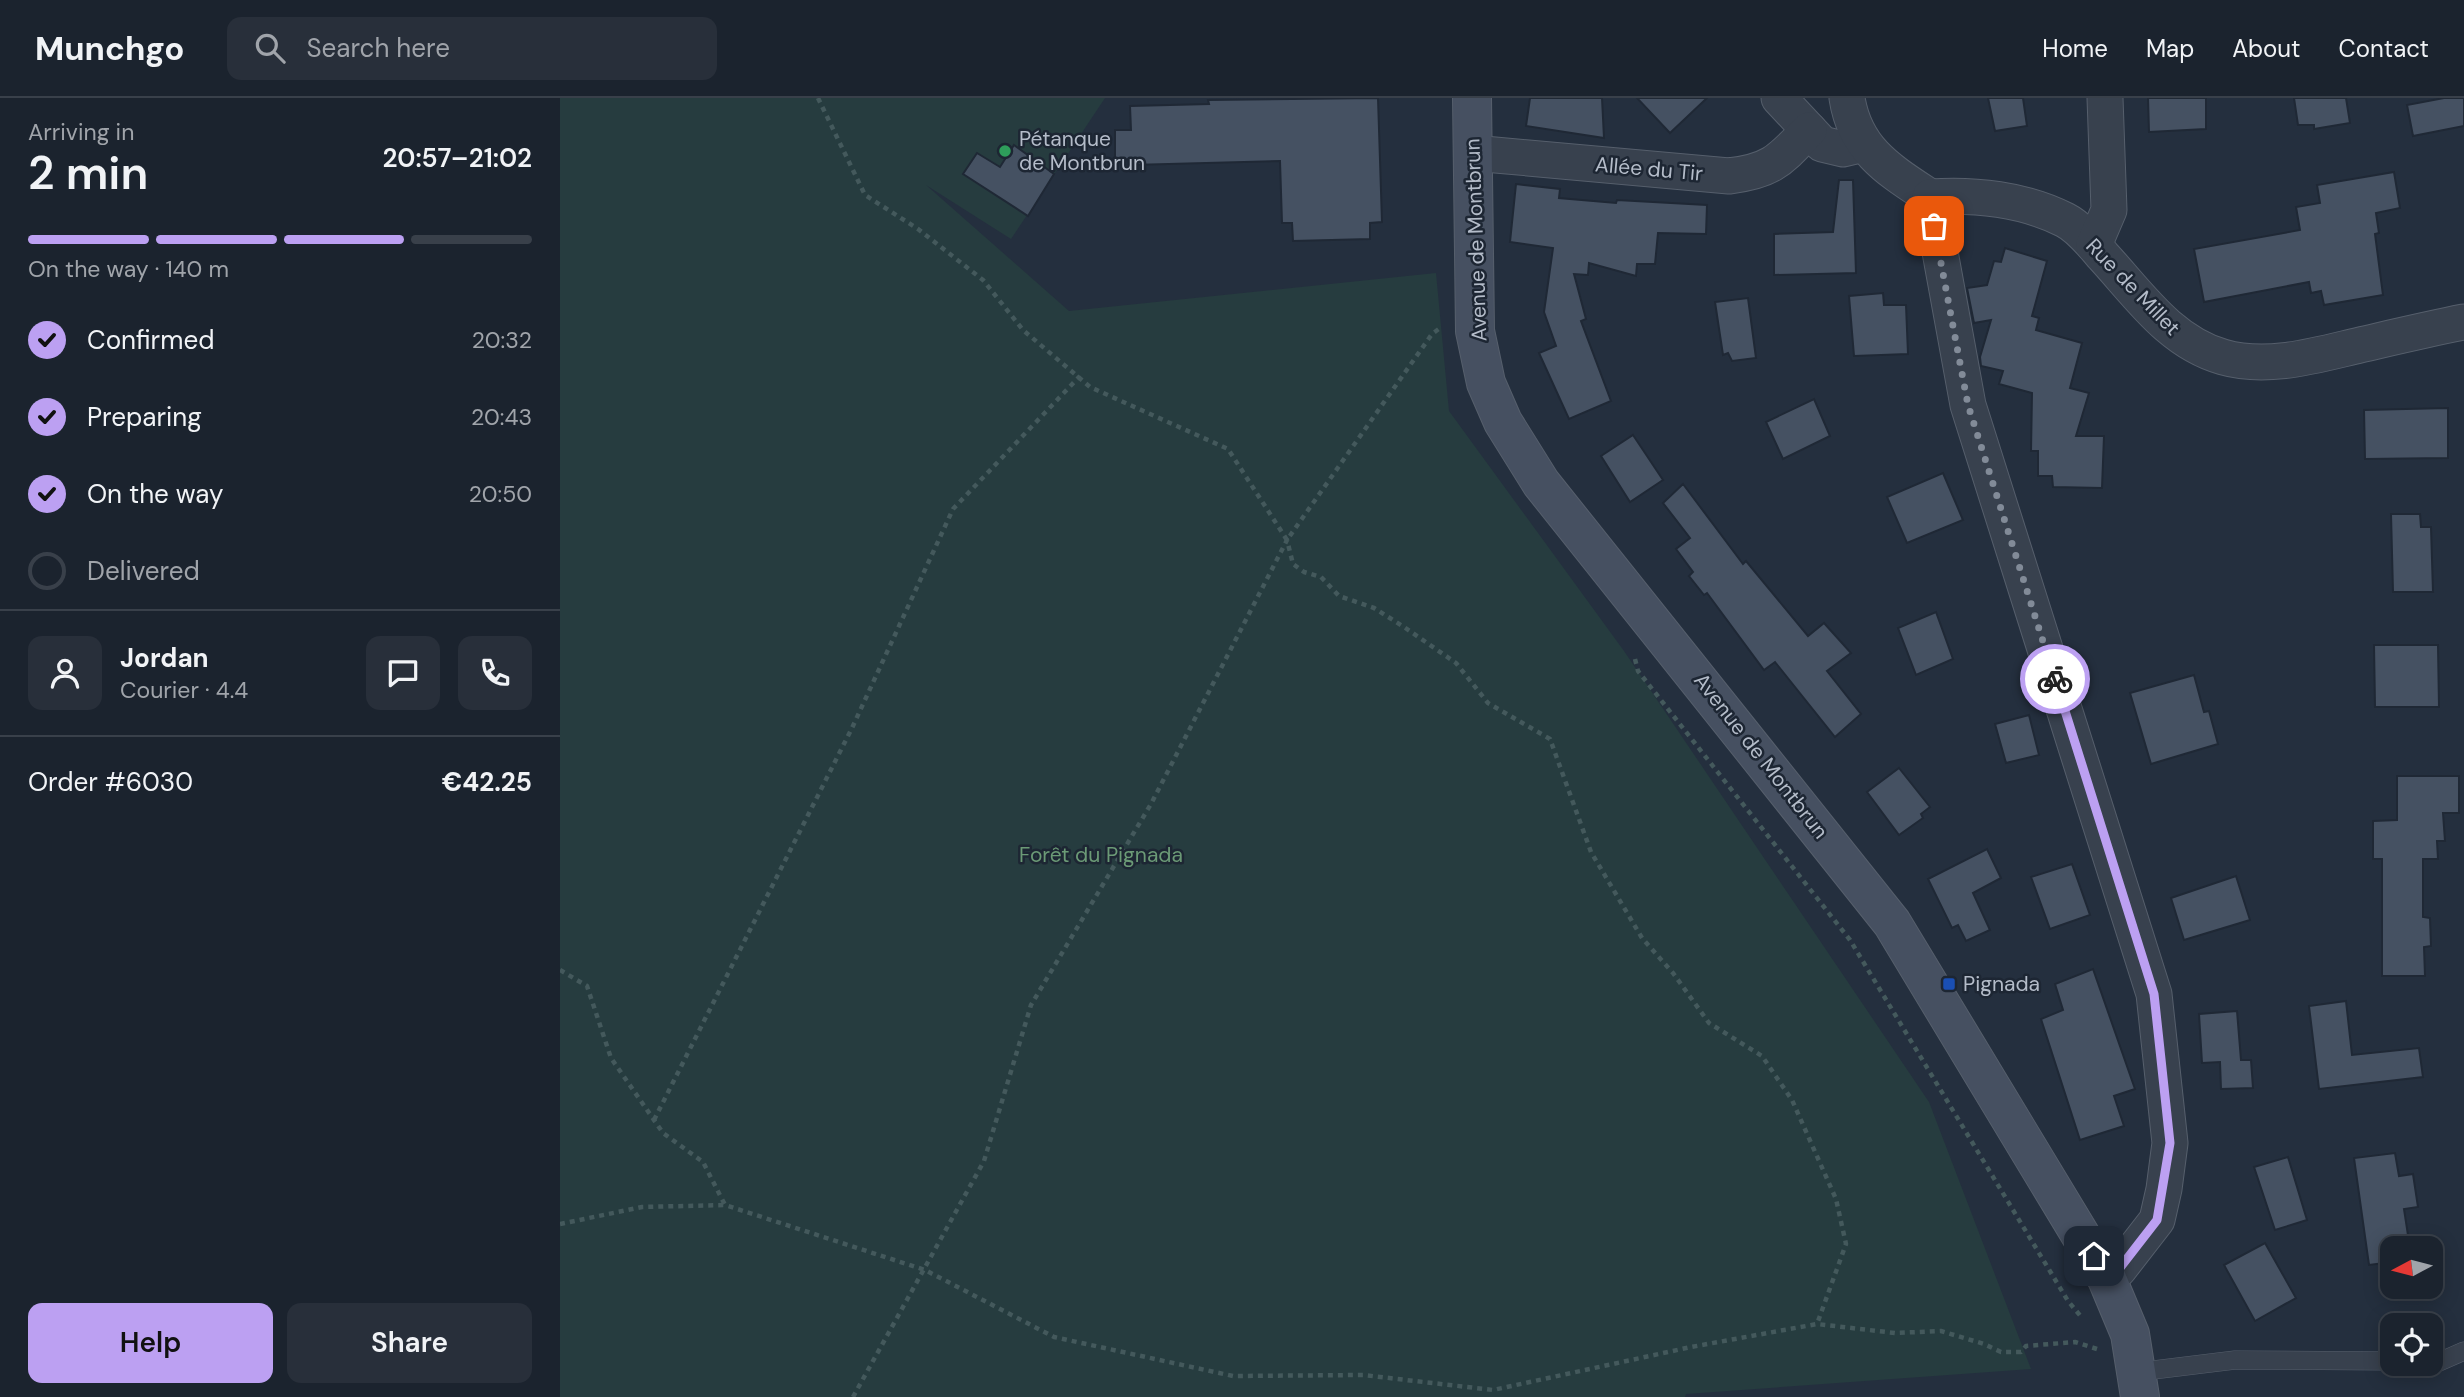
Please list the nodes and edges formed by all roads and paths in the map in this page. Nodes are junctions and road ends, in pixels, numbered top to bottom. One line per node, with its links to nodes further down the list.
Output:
1 (818, 98): 13 (path)
2 (1472, 98): 8 (street, Avenue de Montbrun)
3 (1779, 98): 6 (street)
4 (1847, 98): 7 (street)
5 (2105, 98): 10 (street)
6 (1809, 130): 7 (street); 8 (street, Allée du Tir)
7 (1864, 144): 9 (street)
8 (1473, 153): 21 (street, Avenue de Montbrun)
9 (1930, 197): 10 (street, Rue de Millet); 21 (street)
10 (2094, 246): 12 (street, Rue de Millet)
11 (1448, 322): 14 (path)
12 (2464, 322)
13 (1080, 376): 14 (path); 17 (path)
14 (1287, 540): 20 (path); 23 (path)
15 (1633, 650): 22 (path)
16 (560, 970): 17 (path)
17 (654, 1120): 18 (path)
18 (725, 1205): 19 (path); 20 (path)
19 (560, 1224)
20 (925, 1270): 29 (path); 30 (path)
21 (2107, 1279): 28 (street, Avenue de Montbrun)
22 (2085, 1321)
23 (1817, 1324): 24 (path); 29 (path)
24 (2105, 1349)
25 (2464, 1351): 26 (lane)
26 (2443, 1360)
27 (2380, 1362): 28 (lane)
28 (2138, 1385)
29 (1493, 1390): 31 (path)
30 (853, 1397)
31 (1500, 1397)

